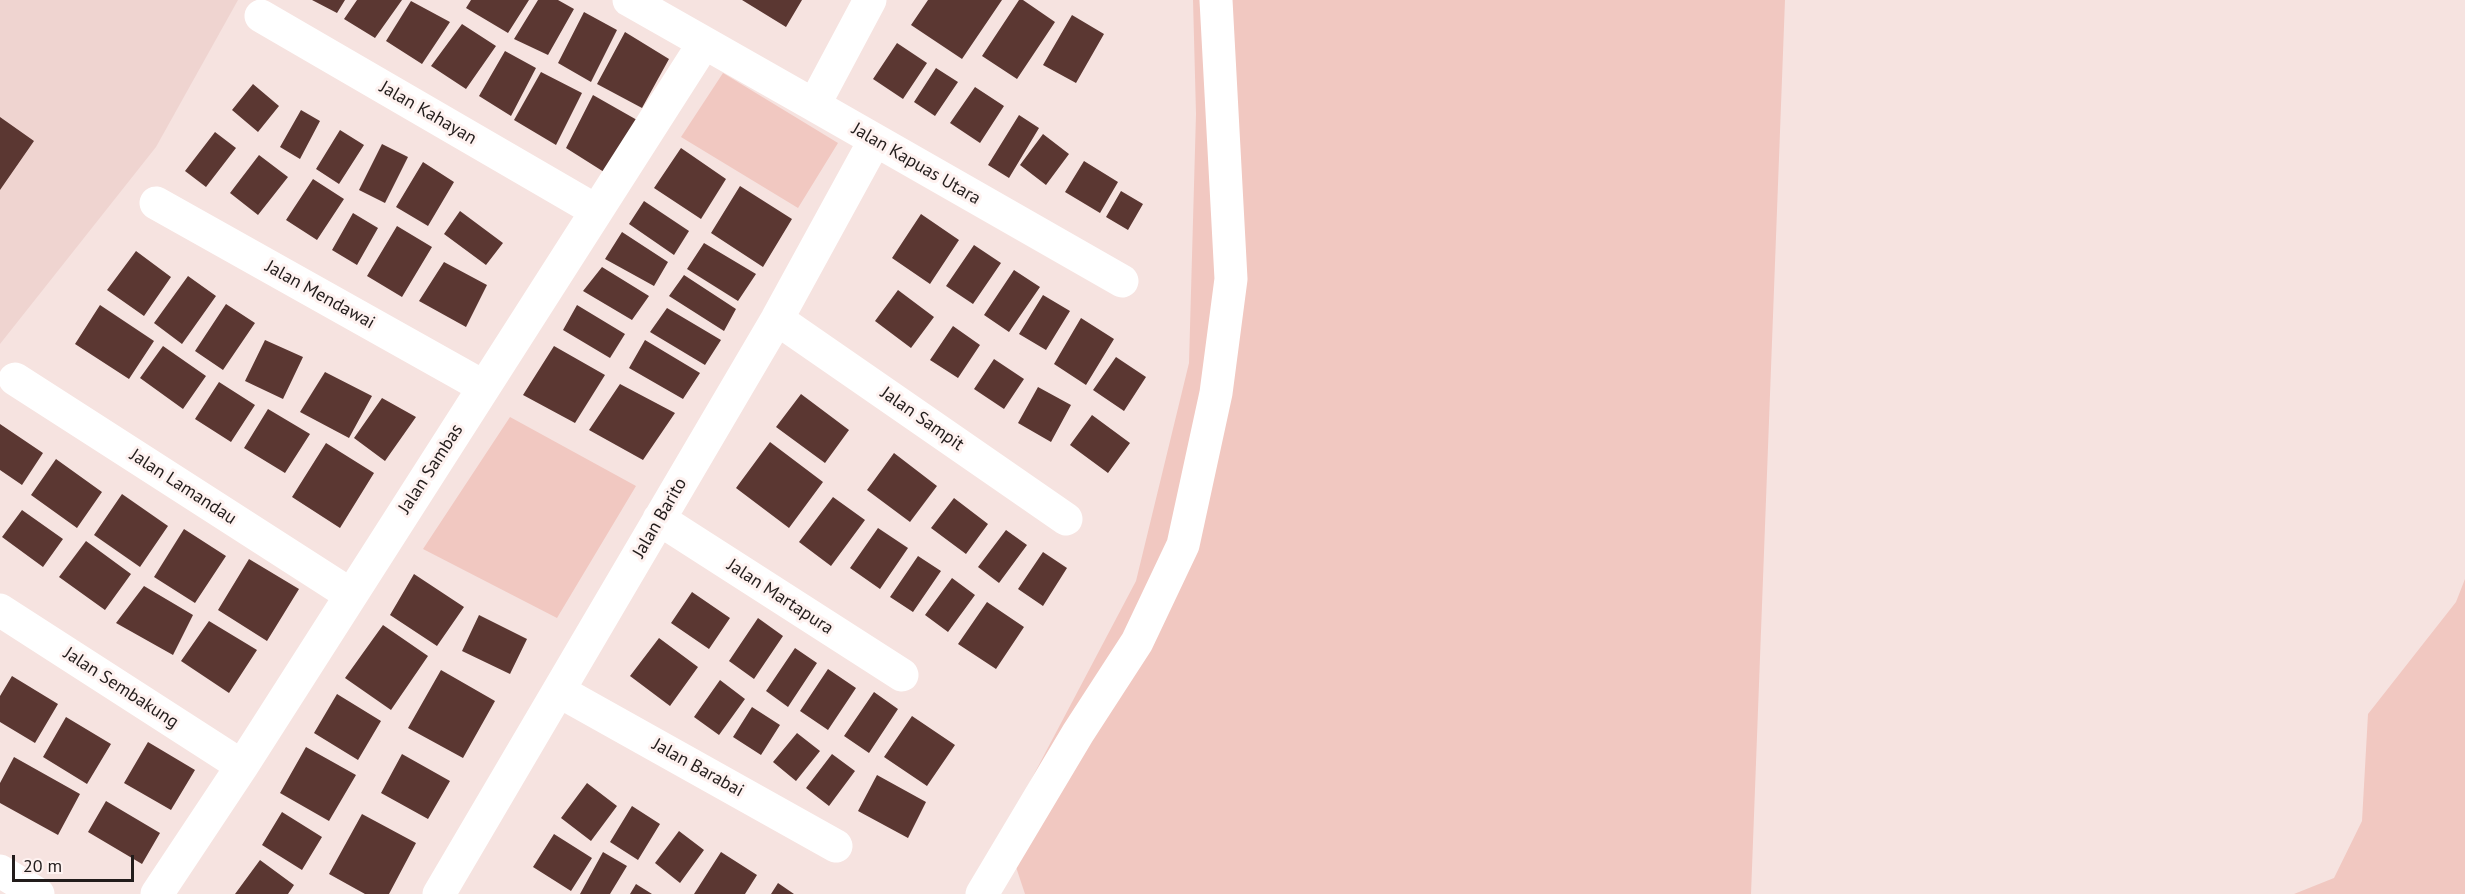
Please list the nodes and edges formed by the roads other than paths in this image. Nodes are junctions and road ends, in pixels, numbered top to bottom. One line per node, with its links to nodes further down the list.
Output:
1 (629, 0): 5 (street, Jalan Kapuas Utara)
2 (870, 0): 6 (street)
3 (1216, 0): 26 (street)
4 (261, 16): 9 (street, Jalan Kahayan)
5 (704, 43): 6 (street, Jalan Kapuas Utara); 9 (street, Jalan Sambas)
6 (814, 105): 7 (street, Jalan Kapuas Utara)
7 (875, 140): 10 (street, Jalan Kapuas Utara); 11 (street, Jalan Barito)
8 (156, 203): 13 (street, Jalan Mendawai)
9 (595, 210): 13 (street, Jalan Sambas)
10 (1122, 282)
11 (777, 319): 14 (street, Jalan Barito); 15 (street, Jalan Sampit)
12 (15, 379): 16 (street, Jalan Lamandau)
13 (484, 387): 16 (street, Jalan Sambas)
14 (659, 519): 18 (street, Jalan Martapura); 19 (street, Jalan Barito)
15 (1066, 519)
16 (351, 595): 20 (street, Jalan Sambas)
17 (0, 610): 20 (street, Jalan Sembakung)
18 (902, 675)
19 (559, 691): 21 (street, Jalan Barabai); 25 (street, Jalan Barito)
20 (242, 766): 24 (street, Jalan Sambas)
21 (836, 846)
22 (0, 871): 23 (street)
23 (38, 894)
24 (157, 894)
25 (439, 894)
26 (982, 894)

